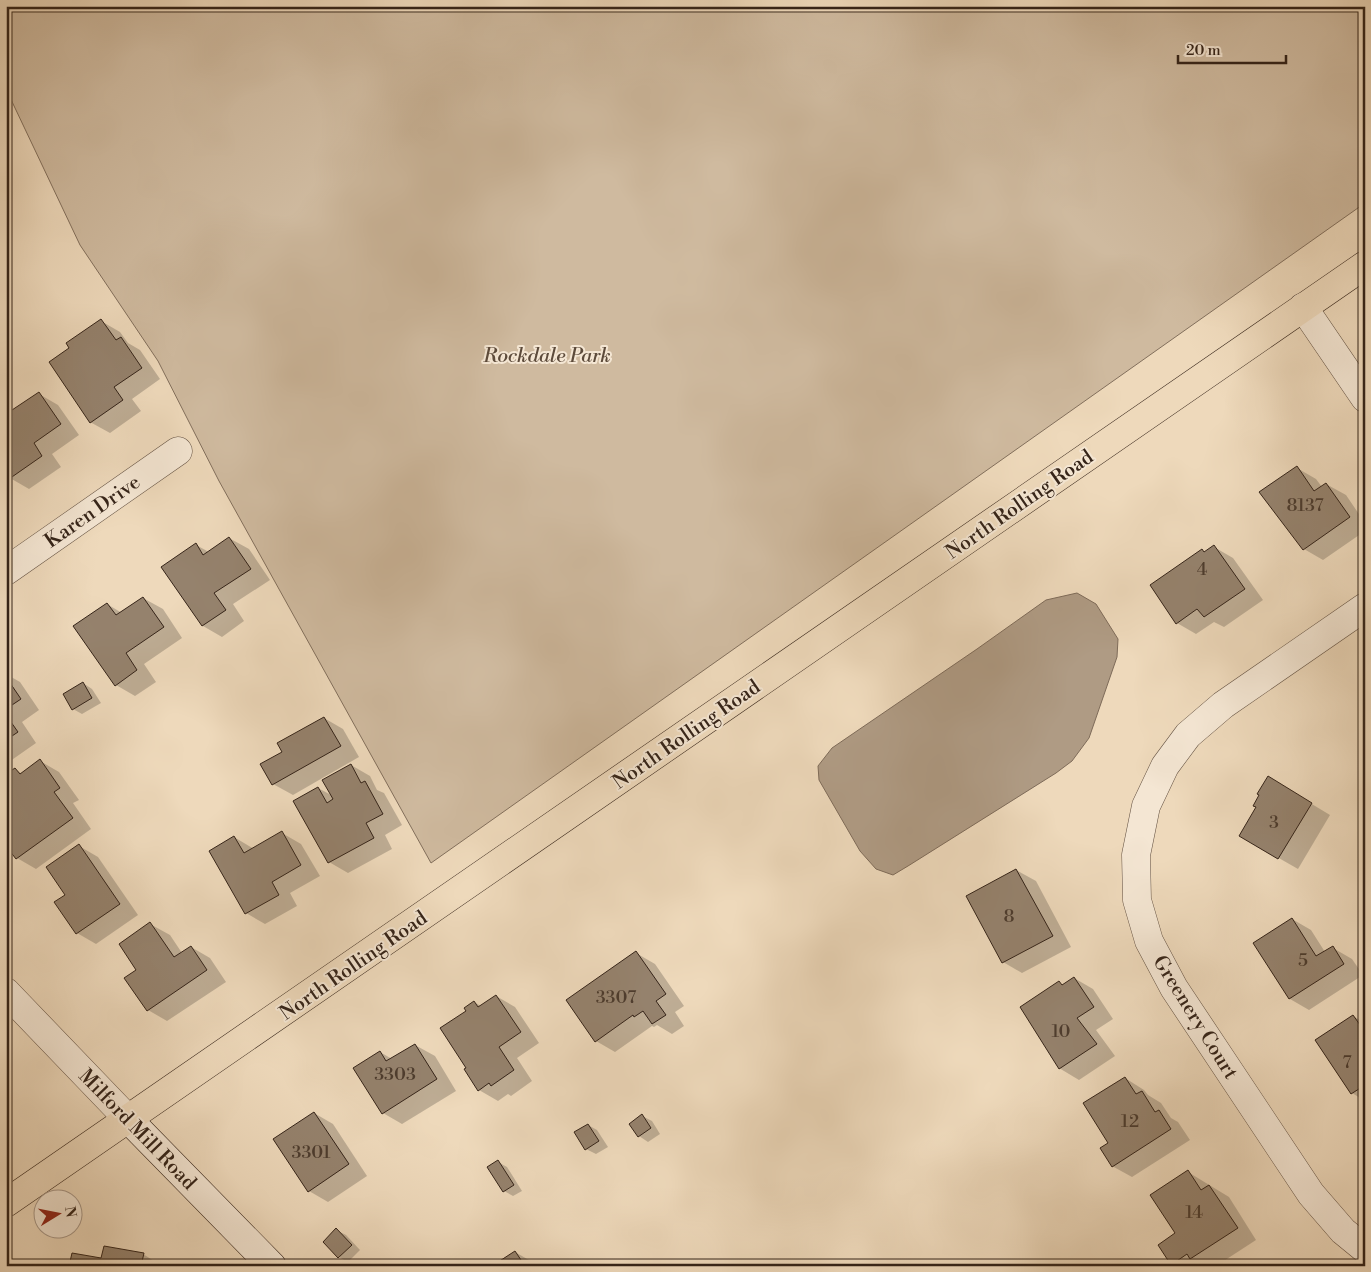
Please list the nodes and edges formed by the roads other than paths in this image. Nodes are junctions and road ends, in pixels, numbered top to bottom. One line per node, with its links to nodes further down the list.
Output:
1 (1365, 265): 2 (main road, North Rolling Road)
2 (1303, 307): 3 (street); 8 (main road, North Rolling Road)
3 (1365, 398)
4 (178, 451): 5 (street, Karen Drive)
5 (6, 571)
6 (1365, 607): 10 (street, Greenery Court)
7 (6, 992): 8 (street, Milford Mill Road)
8 (129, 1120): 9 (main road, North Rolling Road); 11 (street, Milford Mill Road)
9 (6, 1203)
10 (1365, 1249)
11 (272, 1266)

